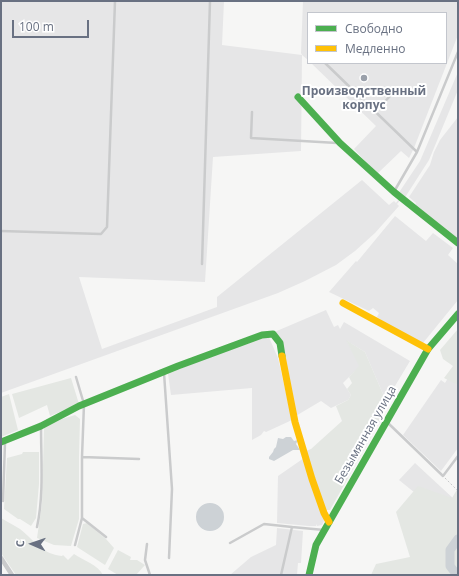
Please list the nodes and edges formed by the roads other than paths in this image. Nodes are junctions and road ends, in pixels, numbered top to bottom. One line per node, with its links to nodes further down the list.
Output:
1 (115, 1): 12 (lane)
2 (210, 1): 14 (lane)
3 (458, 52): 10 (lane)
4 (326, 64): 8 (lane)
5 (392, 94): 8 (lane)
6 (298, 97): 9 (street)
7 (252, 112): 9 (lane)
8 (376, 112): 10 (lane)
9 (340, 143): 11 (street)
10 (417, 152): 11 (lane)
11 (394, 192): 13 (street)
12 (1, 231)
13 (458, 243)
14 (202, 264)
15 (343, 303): 17 (street)
16 (458, 314): 17 (street, Безымянная улица)
17 (428, 350): 21 (street, Безымянная улица)
18 (164, 372): 20 (street); 29 (street); 38 (lane)
19 (76, 377): 20 (lane)
20 (84, 404): 22 (street); 24 (lane)
21 (386, 421): 25 (lane); 29 (street, Безымянная улица)
22 (41, 426): 23 (street); 30 (lane)
23 (3, 441): 27 (lane)
24 (82, 456): 26 (lane); 28 (lane)
25 (458, 456)
26 (139, 459)
27 (3, 501)
28 (82, 518): 33 (lane); 36 (lane)
29 (329, 522): 32 (street, Безымянная улица)
30 (36, 527)
31 (292, 527): 32 (lane); 34 (lane); 41 (lane)
32 (324, 530): 42 (street, Безымянная улица)
33 (106, 537)
34 (230, 543)
35 (147, 544): 40 (lane)
36 (74, 545)
37 (1, 558): 39 (street)
38 (169, 558)
39 (12, 575)
40 (150, 575)
41 (281, 575)
42 (309, 575)

